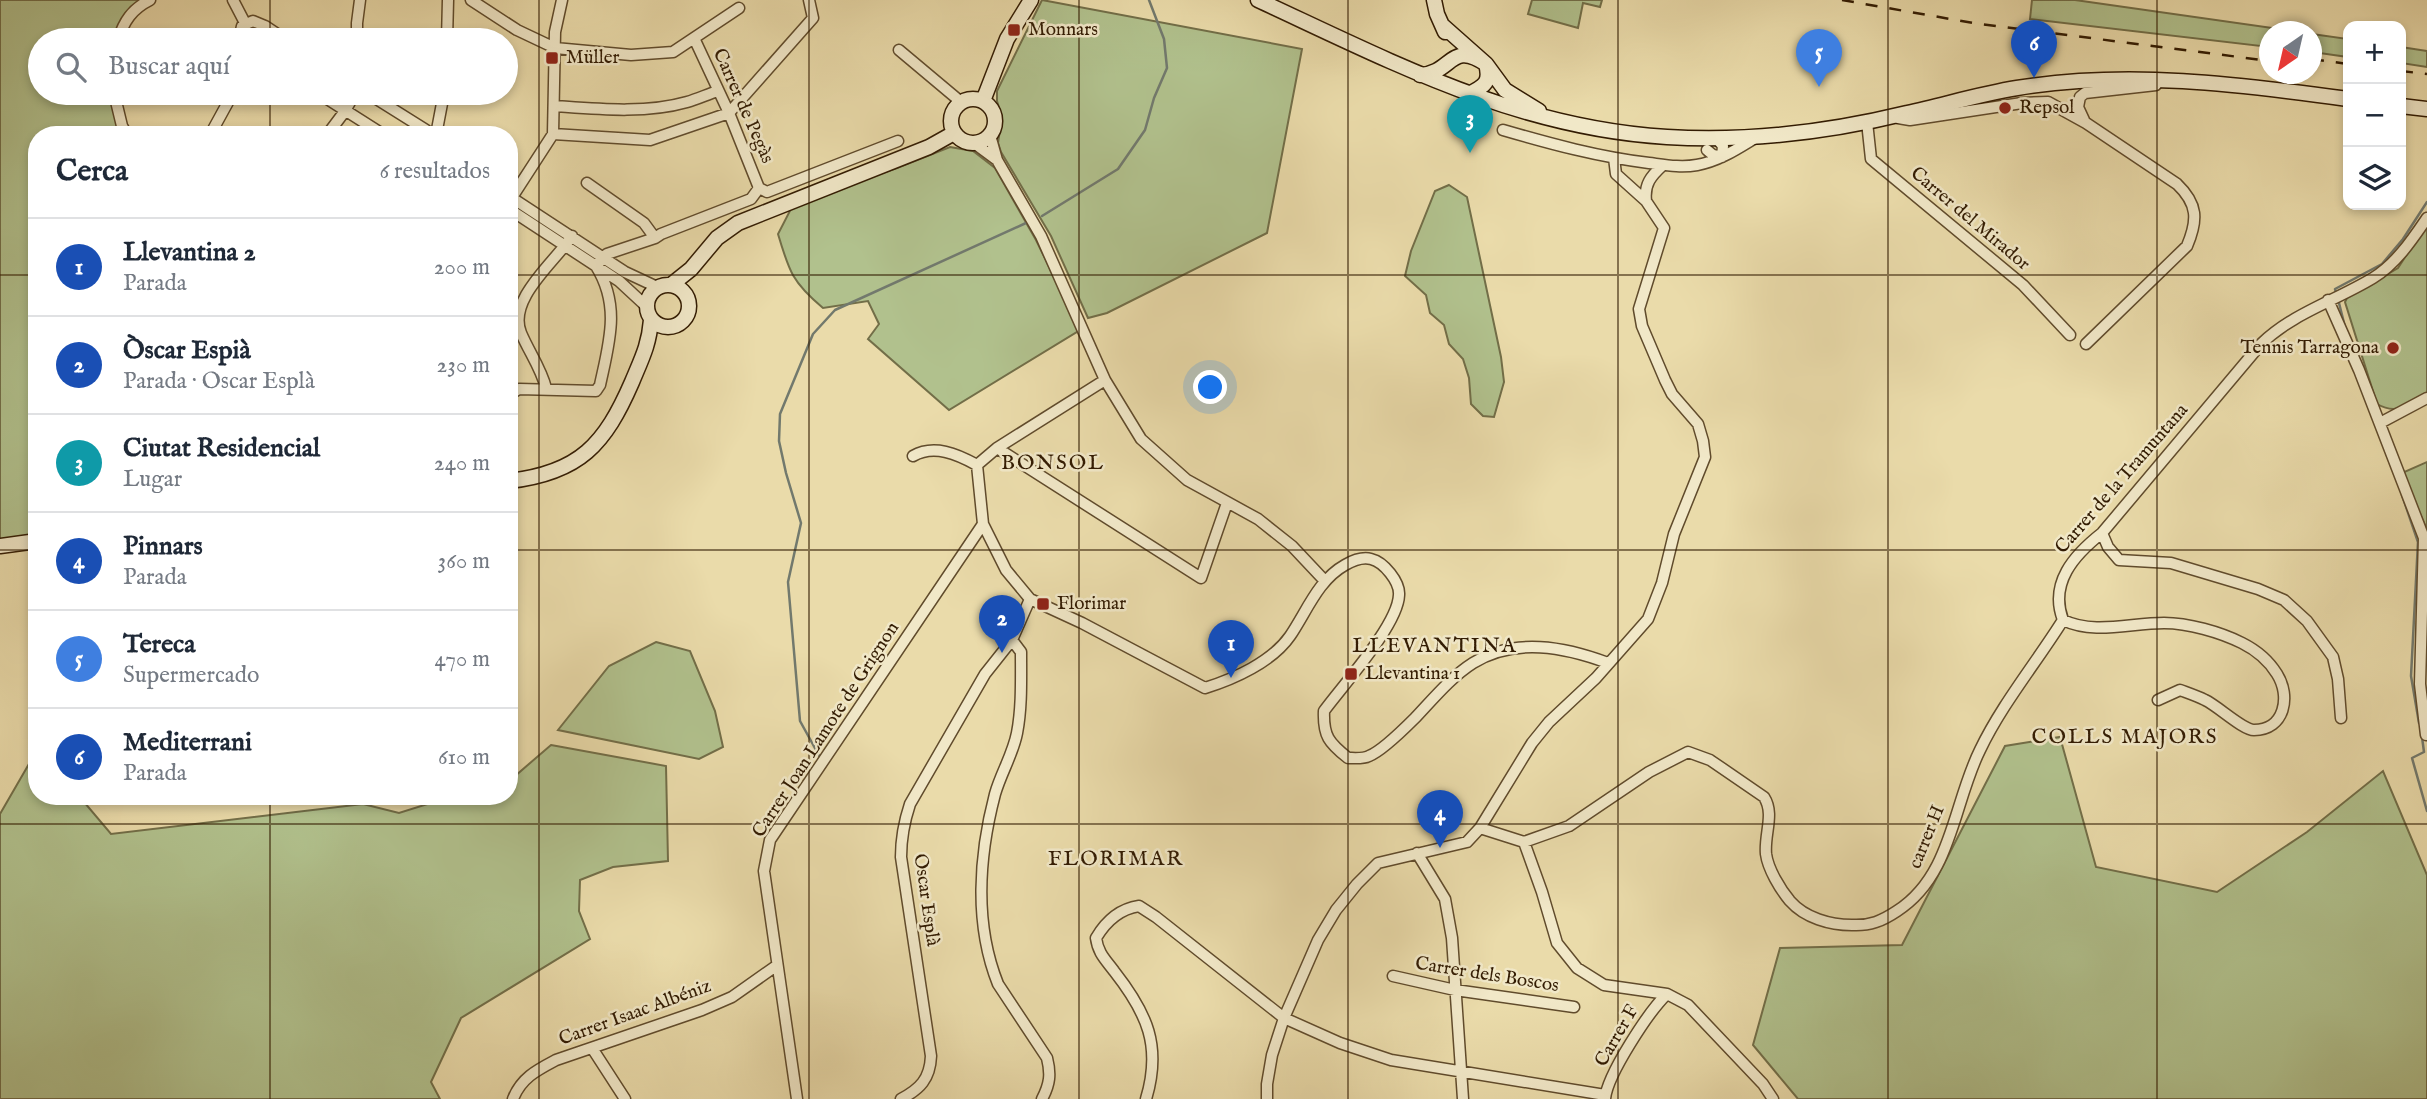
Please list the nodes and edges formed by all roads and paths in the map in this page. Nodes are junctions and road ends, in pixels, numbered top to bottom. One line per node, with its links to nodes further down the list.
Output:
1 (150, 0): 15 (street)
2 (233, 0): 12 (street)
3 (360, 0): 18 (street)
4 (448, 0): 19 (street)
5 (471, 0): 20 (street)
6 (562, 0): 23 (street)
7 (809, 0): 44 (street)
8 (1031, 0): 32 (street)
9 (1258, 0): 27 (street)
10 (1434, 0): 13 (street)
11 (738, 8): 22 (street)
12 (245, 23): 14 (street); 16 (street)
13 (1442, 25): 25 (street); 26 (street)
14 (265, 26): 17 (street)
15 (122, 28)
16 (241, 28)
17 (268, 28)
18 (357, 28)
19 (447, 28)
20 (514, 28)
21 (518, 30): 23 (street)
22 (694, 38): 23 (street); 29 (street, Carrer de Pegàs)
23 (555, 48): 40 (street)
24 (899, 50): 33 (street)
25 (1450, 59): 26 (street); 27 (street)
26 (1486, 64): 30 (street); 46 (street)
27 (1419, 75): 30 (street)
28 (2171, 80): 31 (street); 45 (street); 48 (street)
29 (718, 90): 40 (street); 44 (street, Carrer de Pegàs)
30 (1469, 94): 46 (street)
31 (2343, 98)
32 (983, 101): 33 (street); 58 (street)
33 (961, 102): 56 (street)
34 (117, 105): 49 (street)
35 (226, 105): 50 (street)
36 (336, 105): 43 (street)
37 (348, 105): 43 (street)
38 (386, 105): 53 (street)
39 (442, 105): 54 (street)
40 (554, 106): 57 (street)
41 (2406, 107): 42 (street)
42 (2427, 109)
43 (345, 111): 51 (street); 52 (street)
44 (729, 113): 57 (street); 69 (street, Carrer de Pegàs)
45 (1891, 117): 47 (street); 48 (street)
46 (1556, 120): 62 (street)
47 (1867, 122): 59 (street); 83 (street, Carrer del Mirador)
48 (2086, 123): 85 (street)
49 (122, 126)
50 (215, 126)
51 (334, 126)
52 (369, 126)
53 (420, 126)
54 (438, 126)
55 (1503, 130): 64 (street)
56 (954, 133): 61 (street); 77 (street)
57 (553, 134): 70 (street)
58 (990, 135): 61 (street); 65 (street)
59 (1758, 137): 62 (street); 67 (street)
60 (898, 141): 69 (street)
61 (974, 143): 65 (street)
62 (1708, 143): 63 (street); 67 (street)
63 (1722, 157)
64 (1614, 158): 66 (street); 71 (street)
65 (997, 160): 86 (street)
66 (1662, 165): 67 (street); 71 (street)
67 (1700, 165)
68 (587, 183): 74 (street)
69 (759, 188): 74 (street)
70 (518, 189)
71 (1646, 201): 104 (street)
72 (518, 206): 75 (street)
73 (2427, 218): 80 (street, Carrer de la Tramuntana)
74 (655, 238): 76 (street)
75 (569, 240): 76 (street); 87 (street)
76 (600, 262): 78 (street); 81 (street); 87 (street)
77 (691, 269): 78 (street); 79 (street)
78 (664, 286): 79 (street); 81 (street)
79 (687, 297): 82 (street)
80 (2330, 299): 90 (street); 97 (street, Carrer de la Tramuntana)
81 (649, 313): 82 (street); 84 (street)
82 (670, 327): 84 (street)
83 (2070, 335)
84 (649, 342): 94 (street)
85 (2086, 344)
86 (1105, 380): 91 (street); 95 (street)
87 (546, 388): 88 (street)
88 (518, 390)
89 (2427, 398): 90 (street)
90 (2378, 418): 105 (street)
91 (997, 448): 93 (street); 95 (street)
92 (913, 456): 93 (street)
93 (977, 466): 96 (street)
94 (518, 479)
95 (1227, 503): 100 (street)
96 (983, 524): 101 (street); 112 (street, Carrer Joan Lamote de Grignon)
97 (2102, 533): 102 (street, Carrer de la Tramuntana); 107 (street)
98 (28, 542): 99 (street)
99 (0, 546)
100 (1324, 580): 101 (street); 104 (street)
101 (1030, 599): 103 (street, Oscar Esplà)
102 (2063, 621): 106 (street); 110 (street, carrer H)
103 (1013, 640): 124 (street, Oscar Esplà); 125 (street)
104 (1608, 663): 109 (street)
105 (2424, 686): 108 (street)
106 (2158, 700)
107 (2341, 718)
108 (2426, 735)
109 (1480, 828): 110 (street); 111 (street)
110 (1524, 842): 115 (street)
111 (1417, 853): 114 (street); 117 (street)
112 (776, 966): 118 (street, Carrer Isaac Albéniz); 123 (street, Carrer Joan Lamote de Grignon)
113 (1393, 976): 114 (street, Carrer dels Boscos)
114 (1455, 990): 116 (street, Carrer dels Boscos); 119 (street)
115 (1667, 994): 120 (street, Carrer F); 129 (street)
116 (1574, 1007)
117 (1284, 1017): 119 (street); 126 (street); 127 (street)
118 (592, 1048): 121 (street, Carrer Isaac Albéniz); 122 (street)
119 (1462, 1070): 120 (street); 128 (street)
120 (1605, 1097)
121 (513, 1099)
122 (625, 1099)
123 (797, 1099)
124 (901, 1099)
125 (1042, 1099)
126 (1146, 1099)
127 (1267, 1099)
128 (1463, 1099)
129 (1773, 1099)

